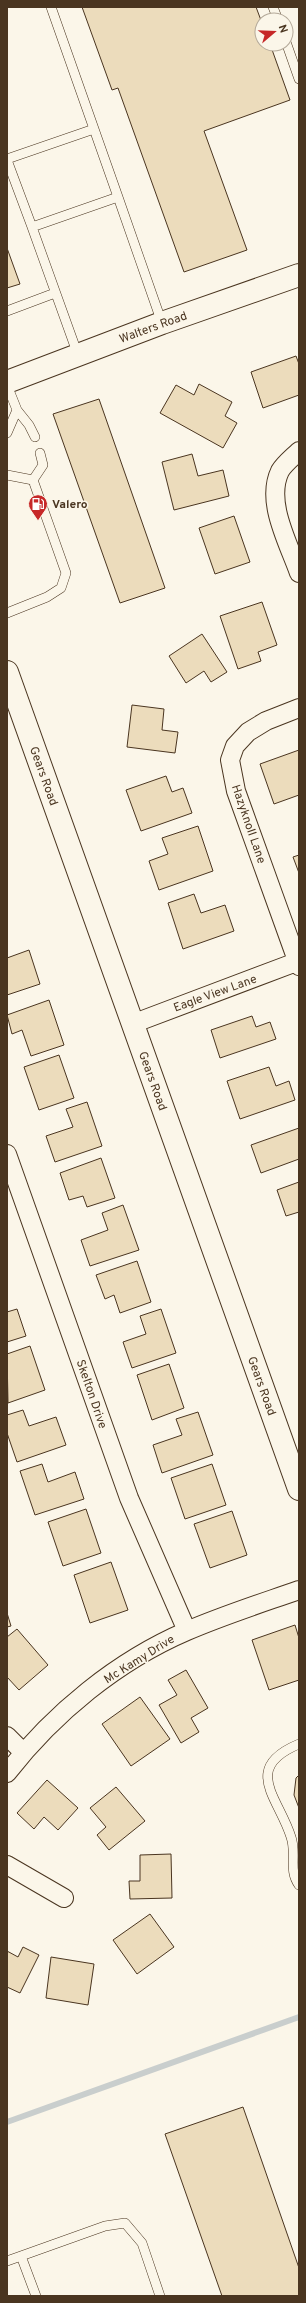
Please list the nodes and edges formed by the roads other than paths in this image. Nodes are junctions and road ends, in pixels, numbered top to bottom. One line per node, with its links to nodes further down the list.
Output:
1 (51, 7): 4 (lane)
2 (290, 52): 3 (lane)
3 (299, 79)
4 (94, 129): 5 (lane); 6 (lane)
5 (7, 159): 7 (lane)
6 (118, 197): 7 (lane); 11 (lane)
7 (32, 227): 9 (lane)
8 (299, 275): 11 (main road, Walters Road)
9 (55, 293): 10 (lane); 12 (lane)
10 (7, 311)
11 (162, 323): 12 (main road, Walters Road)
12 (78, 356): 13 (main road, Walters Road)
13 (7, 382)
14 (7, 385): 15 (lane)
15 (17, 410): 16 (lane); 17 (lane)
16 (7, 433)
17 (34, 437)
18 (299, 451): 22 (street)
19 (40, 453): 21 (lane)
20 (7, 475): 21 (lane)
21 (34, 480): 23 (lane)
22 (299, 573)
23 (7, 613)
24 (7, 672): 27 (main road, Gears Road)
25 (296, 709): 26 (street, Hazyknoll Lane)
26 (298, 963): 27 (street, Eagle View Lane)
27 (132, 1024): 29 (main road, Gears Road)
28 (7, 1154): 31 (street, Skelton Drive)
29 (299, 1490)
30 (299, 1590): 31 (street, Mc Kamy Drive)
31 (187, 1631): 34 (street, Mc Kamy Drive)
32 (7, 1736): 34 (street)
33 (299, 1744): 37 (lane)
34 (23, 1752): 35 (street, Mc Kamy Drive)
35 (7, 1773)
36 (7, 1865): 38 (street)
37 (299, 1885)
38 (64, 1898)
39 (21, 2256): 40 (lane); 41 (lane); 42 (lane)
40 (7, 2261)
41 (36, 2296)
42 (160, 2296)

